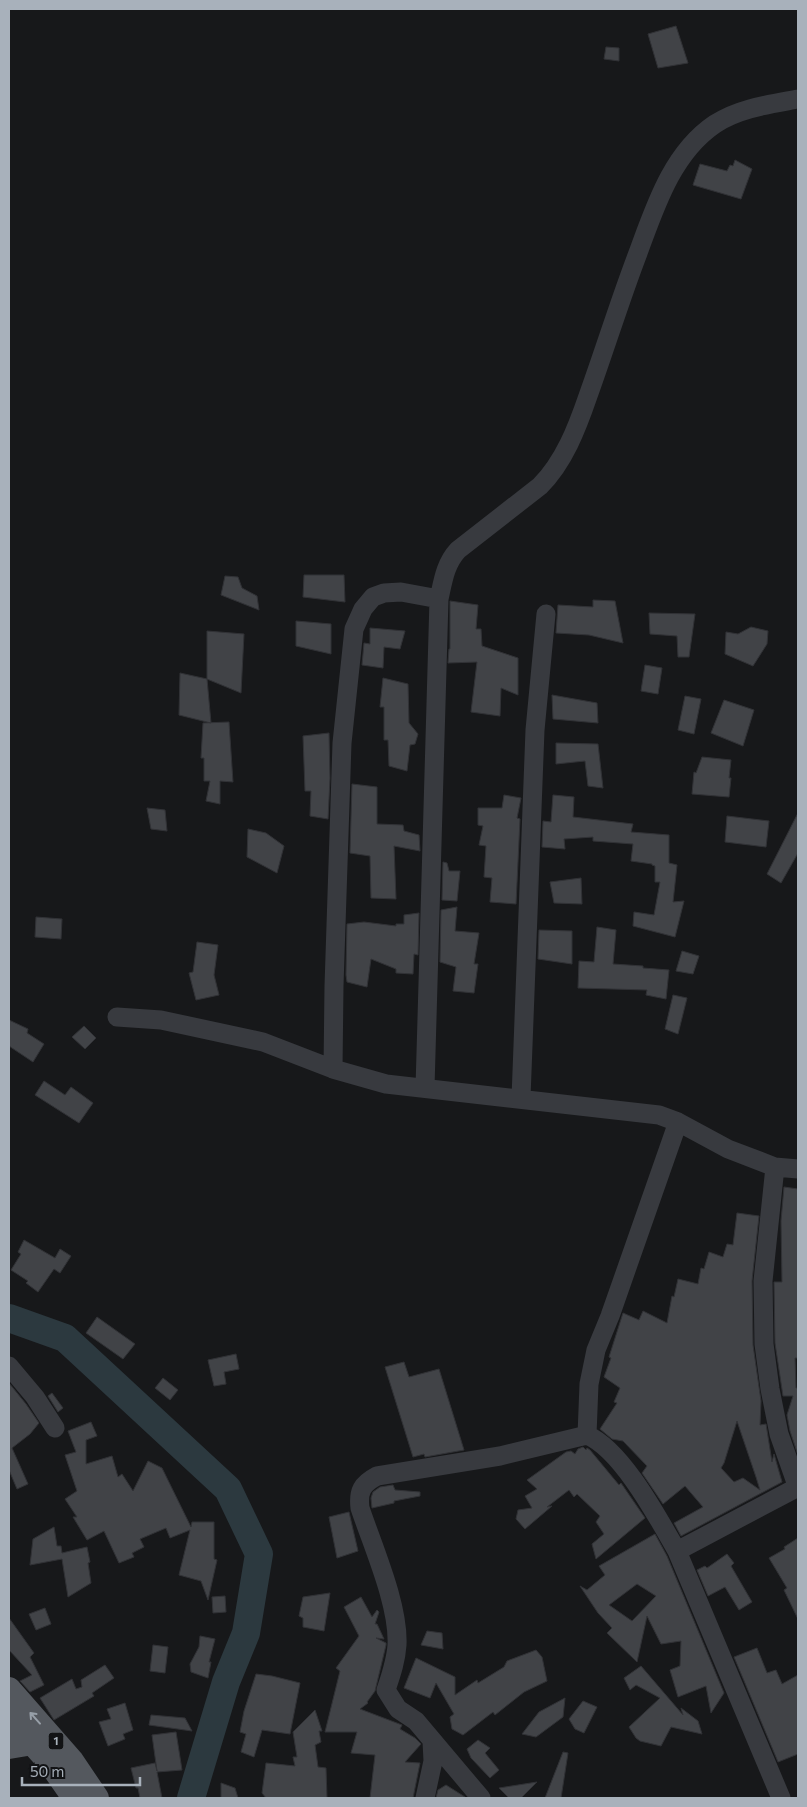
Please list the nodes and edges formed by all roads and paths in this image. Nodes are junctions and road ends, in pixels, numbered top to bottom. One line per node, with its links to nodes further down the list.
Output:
1 (798, 99): 2 (street)
2 (439, 599): 5 (street); 6 (street)
3 (546, 614): 7 (street)
4 (117, 1017): 5 (street)
5 (333, 1069): 6 (street)
6 (425, 1088): 7 (street)
7 (521, 1098): 8 (street)
8 (678, 1122): 9 (street); 13 (street)
9 (775, 1167): 10 (street); 14 (street)
10 (798, 1170)
11 (9, 1366): 12 (street)
12 (55, 1428)
13 (587, 1435): 15 (street); 19 (street)
14 (798, 1488): 15 (street)
15 (677, 1551): 25 (street)
16 (9, 1689): 18 (main road, 1, one-way to 16)
17 (9, 1717): 18 (main road, 1)
18 (43, 1741): 20 (main road); 21 (main road, 1); 22 (main road, 1)
19 (432, 1741): 23 (street); 24 (street)
20 (9, 1747)
21 (74, 1798)
22 (97, 1798)
23 (425, 1798)
24 (480, 1798)
25 (781, 1798)

